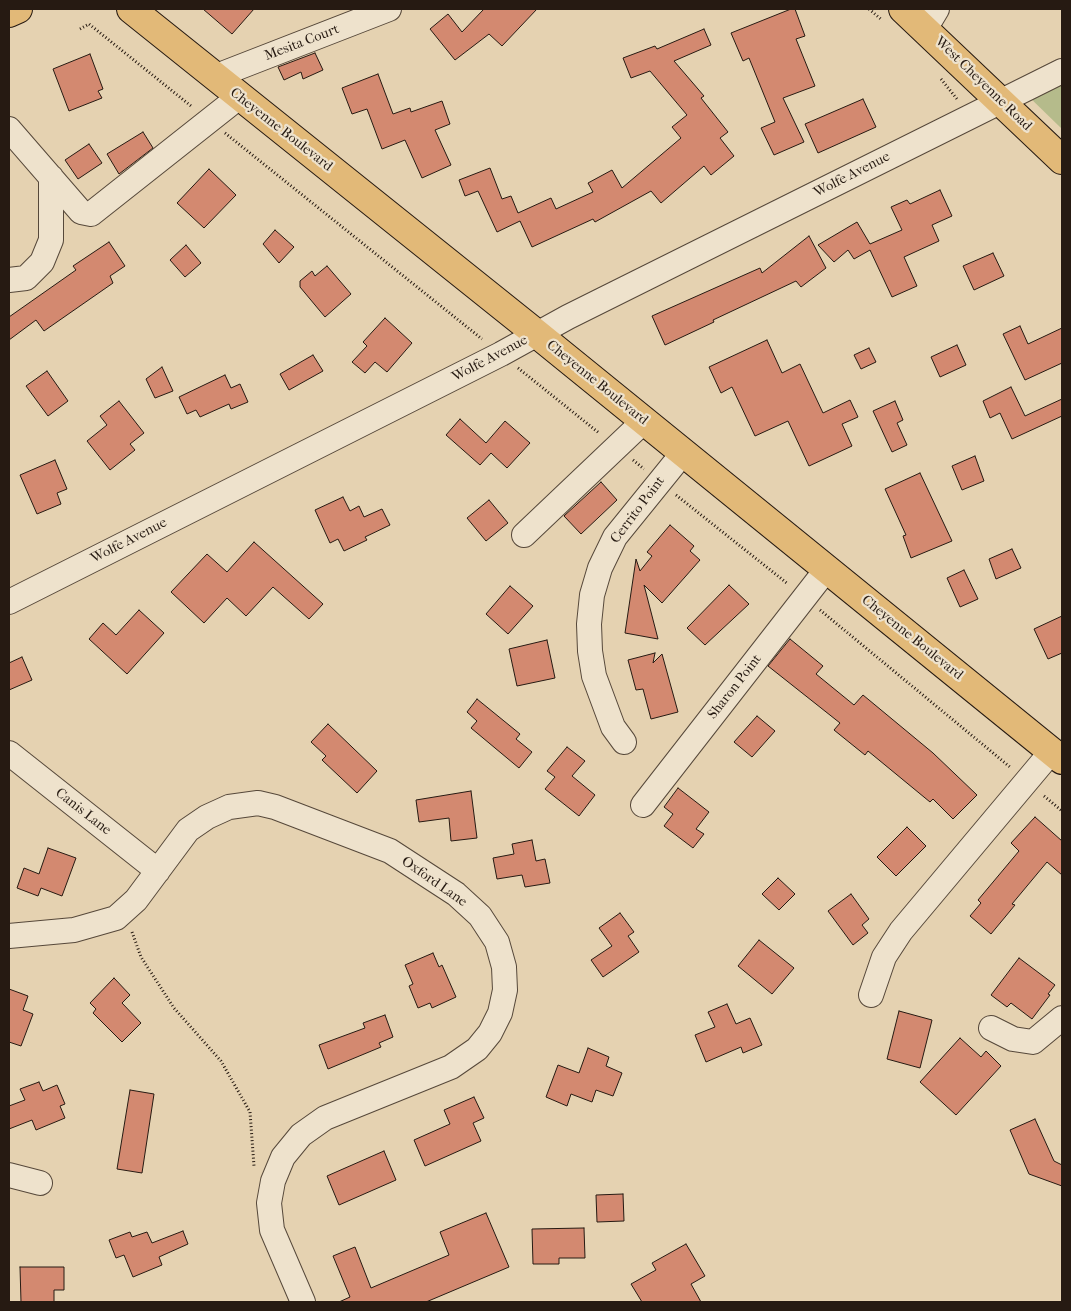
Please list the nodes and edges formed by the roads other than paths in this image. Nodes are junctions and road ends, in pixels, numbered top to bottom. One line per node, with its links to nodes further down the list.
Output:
1 (18, 9): 5 (main road)
2 (131, 9): 8 (main road, Cheyenne Boulevard)
3 (389, 9): 8 (street, Mesita Court)
4 (903, 9): 6 (main road, West Cheyenne Road)
5 (9, 13)
6 (931, 19): 10 (main road, West Cheyenne Road)
7 (1062, 71): 10 (street, Wolfe Avenue)
8 (214, 77): 9 (main road, Cheyenne Boulevard)
9 (239, 96): 13 (street); 15 (main road, Cheyenne Boulevard)
10 (999, 102): 12 (main road, West Cheyenne Road); 15 (street, Wolfe Avenue)
11 (9, 129): 13 (street)
12 (1062, 160)
13 (51, 177): 14 (street)
14 (9, 280)
15 (537, 334): 16 (main road, Cheyenne Boulevard); 20 (street, Wolfe Avenue)
16 (644, 421): 17 (main road, Cheyenne Boulevard); 18 (street)
17 (683, 453): 19 (main road, Cheyenne Boulevard); 21 (street, Cerrito Point)
18 (524, 535)
19 (826, 570): 23 (main road, Cheyenne Boulevard); 24 (street, Sharon Point)
20 (9, 602)
21 (624, 742)
22 (9, 753): 25 (street, Canis Lane)
23 (1057, 755): 27 (street)
24 (643, 805)
25 (158, 871): 26 (street, Oxford Lane); 32 (street, Oxford Lane)
26 (9, 936)
27 (871, 995)
28 (1062, 1018): 29 (street)
29 (991, 1028)
30 (9, 1175): 31 (street)
31 (40, 1183)
32 (303, 1302)

